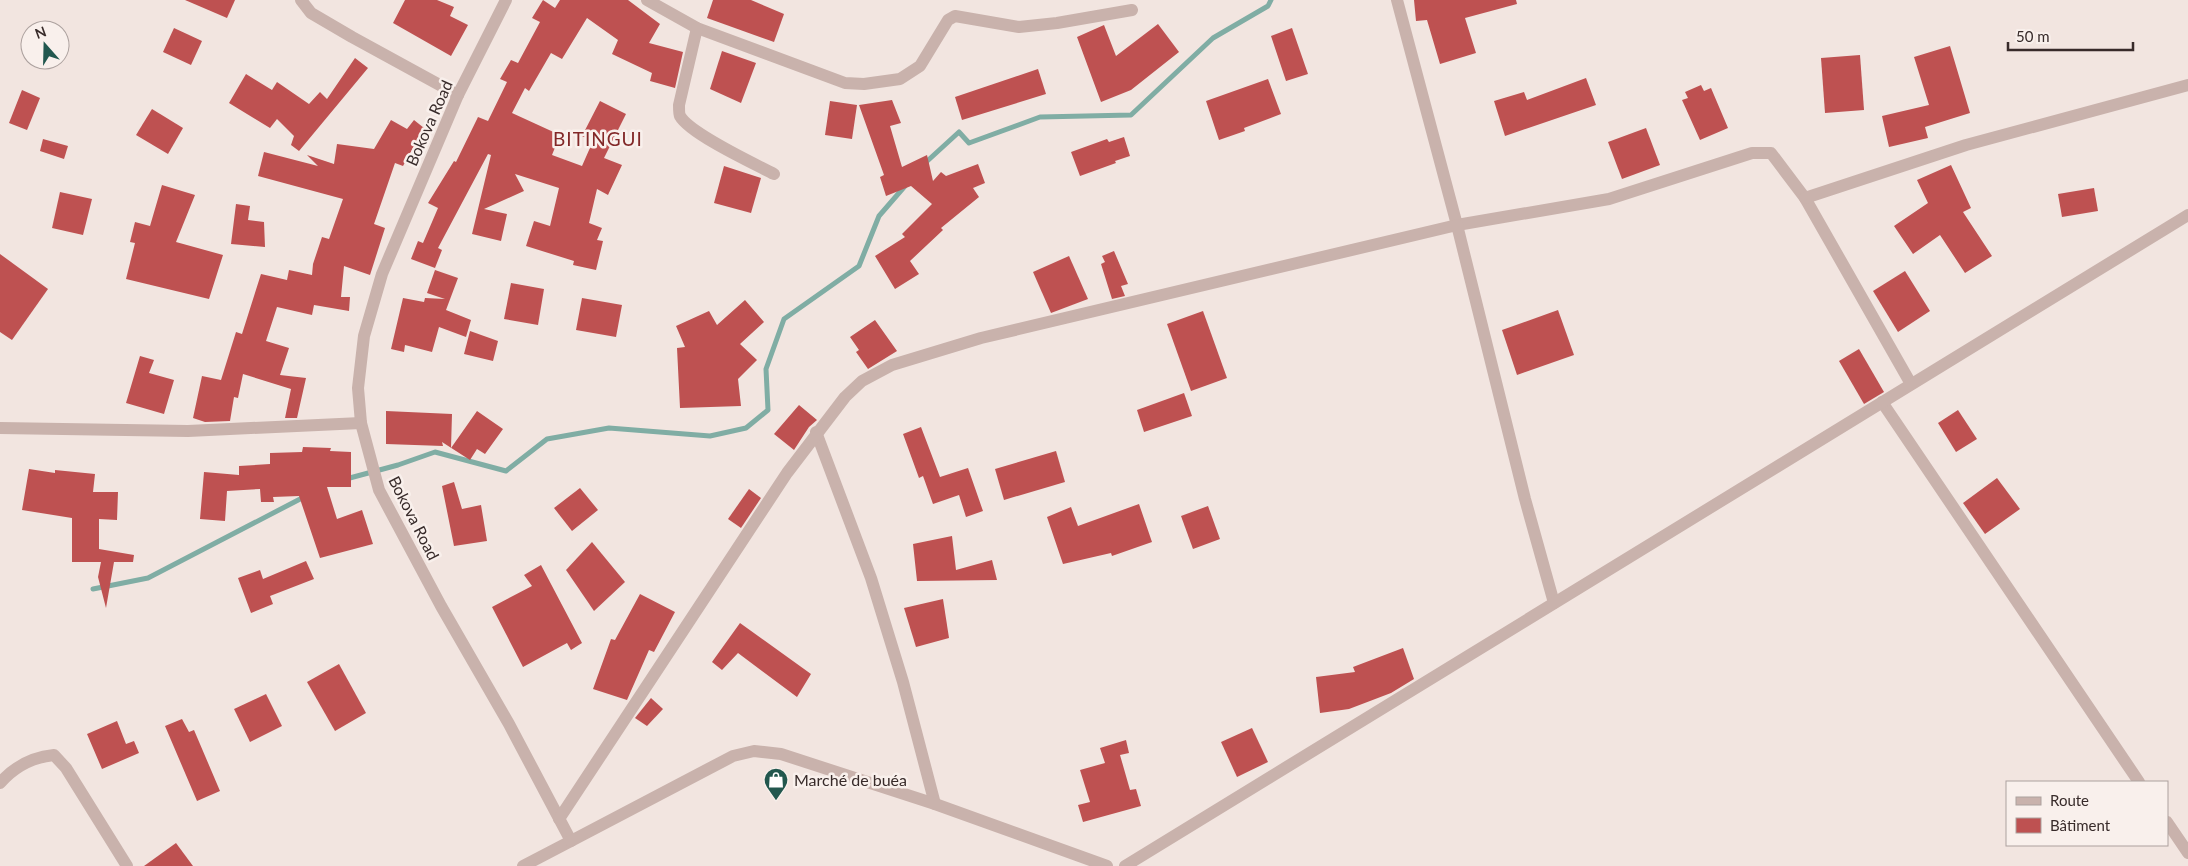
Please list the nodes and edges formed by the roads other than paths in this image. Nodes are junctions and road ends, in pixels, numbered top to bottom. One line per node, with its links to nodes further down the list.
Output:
1 (301, 0): 8 (street)
2 (506, 0): 8 (street, Bokova Road)
3 (647, 0): 6 (street)
4 (1397, 0): 12 (street)
5 (1132, 10): 6 (street)
6 (697, 28): 9 (street)
7 (2188, 85): 10 (street)
8 (458, 95): 15 (street, Bokova Road)
9 (774, 174)
10 (1805, 198): 12 (street); 13 (street)
11 (2188, 215): 13 (street)
12 (1457, 225): 17 (street); 18 (street)
13 (1911, 384): 14 (street)
14 (1882, 402): 18 (street); 19 (street)
15 (361, 423): 16 (street); 22 (street, Bokova Road)
16 (0, 428)
17 (816, 432): 21 (street); 22 (street)
18 (1554, 603): 29 (street)
19 (2138, 781)
20 (0, 782): 26 (street)
21 (935, 804): 24 (street); 28 (street)
22 (558, 819): 24 (street, Bokova Road)
23 (2168, 823): 25 (street)
24 (571, 841): 27 (street)
25 (2188, 853)
26 (127, 866)
27 (523, 866)
28 (1107, 866)
29 (1125, 866)

